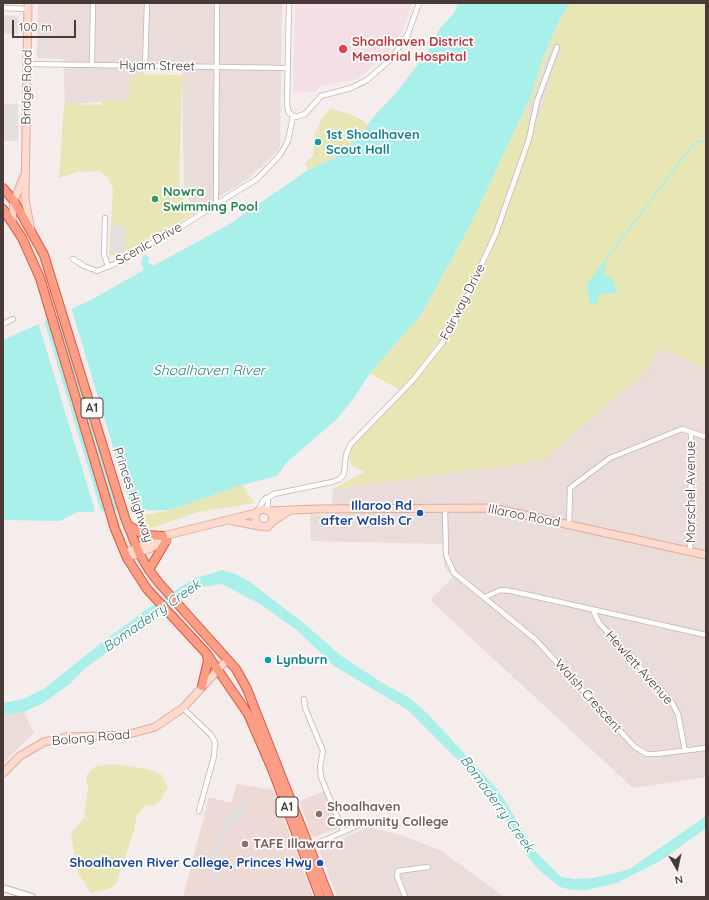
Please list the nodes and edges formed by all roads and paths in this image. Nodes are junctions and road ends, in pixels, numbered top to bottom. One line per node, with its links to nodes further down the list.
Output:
1 (93, 3): 10 (street)
2 (147, 3): 11 (street)
3 (217, 3): 12 (street)
4 (289, 3): 13 (street)
5 (419, 3): 14 (street)
6 (28, 6): 7 (street); 9 (main road, Bridge Road)
7 (3, 8)
8 (557, 47): 29 (street, Fairway Drive)
9 (27, 64): 10 (street, Hyam Street); 15 (main road, Bridge Road)
10 (92, 66): 11 (street, Hyam Street)
11 (145, 67): 12 (street, Hyam Street)
12 (216, 67): 13 (street, Hyam Street); 18 (street)
13 (287, 68): 14 (street)
14 (293, 116): 18 (street, Scenic Drive)
15 (26, 172): 17 (main road, Bridge Road); 22 (main road, Bridge Road)
16 (3, 188): 17 (highway, Princes Highway / A1)
17 (14, 201): 21 (main road, Bridge Road); 22 (highway, Princes Highway / A1)
18 (216, 205): 24 (street, Scenic Drive)
19 (3, 210): 21 (highway, Princes Highway / A1)
20 (105, 218): 24 (street, Scenic Drive)
21 (12, 221): 42 (highway, Princes Highway / A1)
22 (31, 231): 35 (highway, Princes Highway / A1)
23 (73, 259): 24 (street, Scenic Drive)
24 (108, 266)
25 (13, 319): 26 (street)
26 (3, 324)
27 (691, 432): 28 (street); 37 (street); 41 (street, Morschel Avenue)
28 (706, 437)
29 (266, 498): 31 (street); 33 (street)
30 (445, 508): 32 (main road, Illaroo Road); 37 (main road, Illaroo Road); 45 (street, Walsh Crescent)
31 (268, 510): 32 (main road, Illaroo Road); 33 (main road, Illaroo Road); 36 (main road)
32 (291, 510): 36 (main road, Illaroo Road)
33 (257, 512): 34 (main road, Illaroo Road); 38 (main road)
34 (231, 520): 38 (main road, Illaroo Road); 39 (main road, Illaroo Road)
35 (126, 521): 39 (highway); 40 (highway, Princes Highway / A1)
36 (272, 522): 38 (main road, Illaroo Road)
37 (569, 524): 41 (main road, Illaroo Road)
38 (259, 526)
39 (164, 539): 40 (main road, Illaroo Road); 44 (highway)
40 (138, 550): 42 (main road, Illaroo Road); 44 (highway, Princes Highway / A1)
41 (690, 551): 43 (main road, Illaroo Road)
42 (126, 555): 48 (highway, Princes Highway / A1)
43 (706, 555)
44 (149, 570): 49 (highway, Princes Highway / A1)
45 (485, 597): 46 (street); 55 (street, Walsh Crescent)
46 (593, 610): 47 (street); 55 (street, Hewlett Avenue)
47 (706, 635)
48 (207, 654): 50 (highway, Princes Highway / A1); 51 (highway)
49 (229, 661): 50 (main road, Bolong Road); 60 (highway, Princes Highway / A1)
50 (219, 671): 51 (main road, Bolong Road); 62 (highway, Princes Highway / A1)
51 (201, 688): 53 (main road, Bolong Road)
52 (304, 699): 59 (street)
53 (183, 708): 56 (main road, Bolong Road); 57 (street)
54 (706, 748): 55 (street, Walsh Crescent)
55 (685, 751)
56 (3, 773)
57 (199, 812)
58 (368, 821): 59 (street)
59 (343, 831): 60 (street)
60 (309, 846): 62 (street); 66 (highway, Princes Highway / A1)
61 (428, 867): 67 (street)
62 (316, 884): 65 (highway, Princes Highway / A1)
63 (3, 888): 64 (street)
64 (32, 897)
65 (320, 897)
66 (329, 897)
67 (405, 897)

